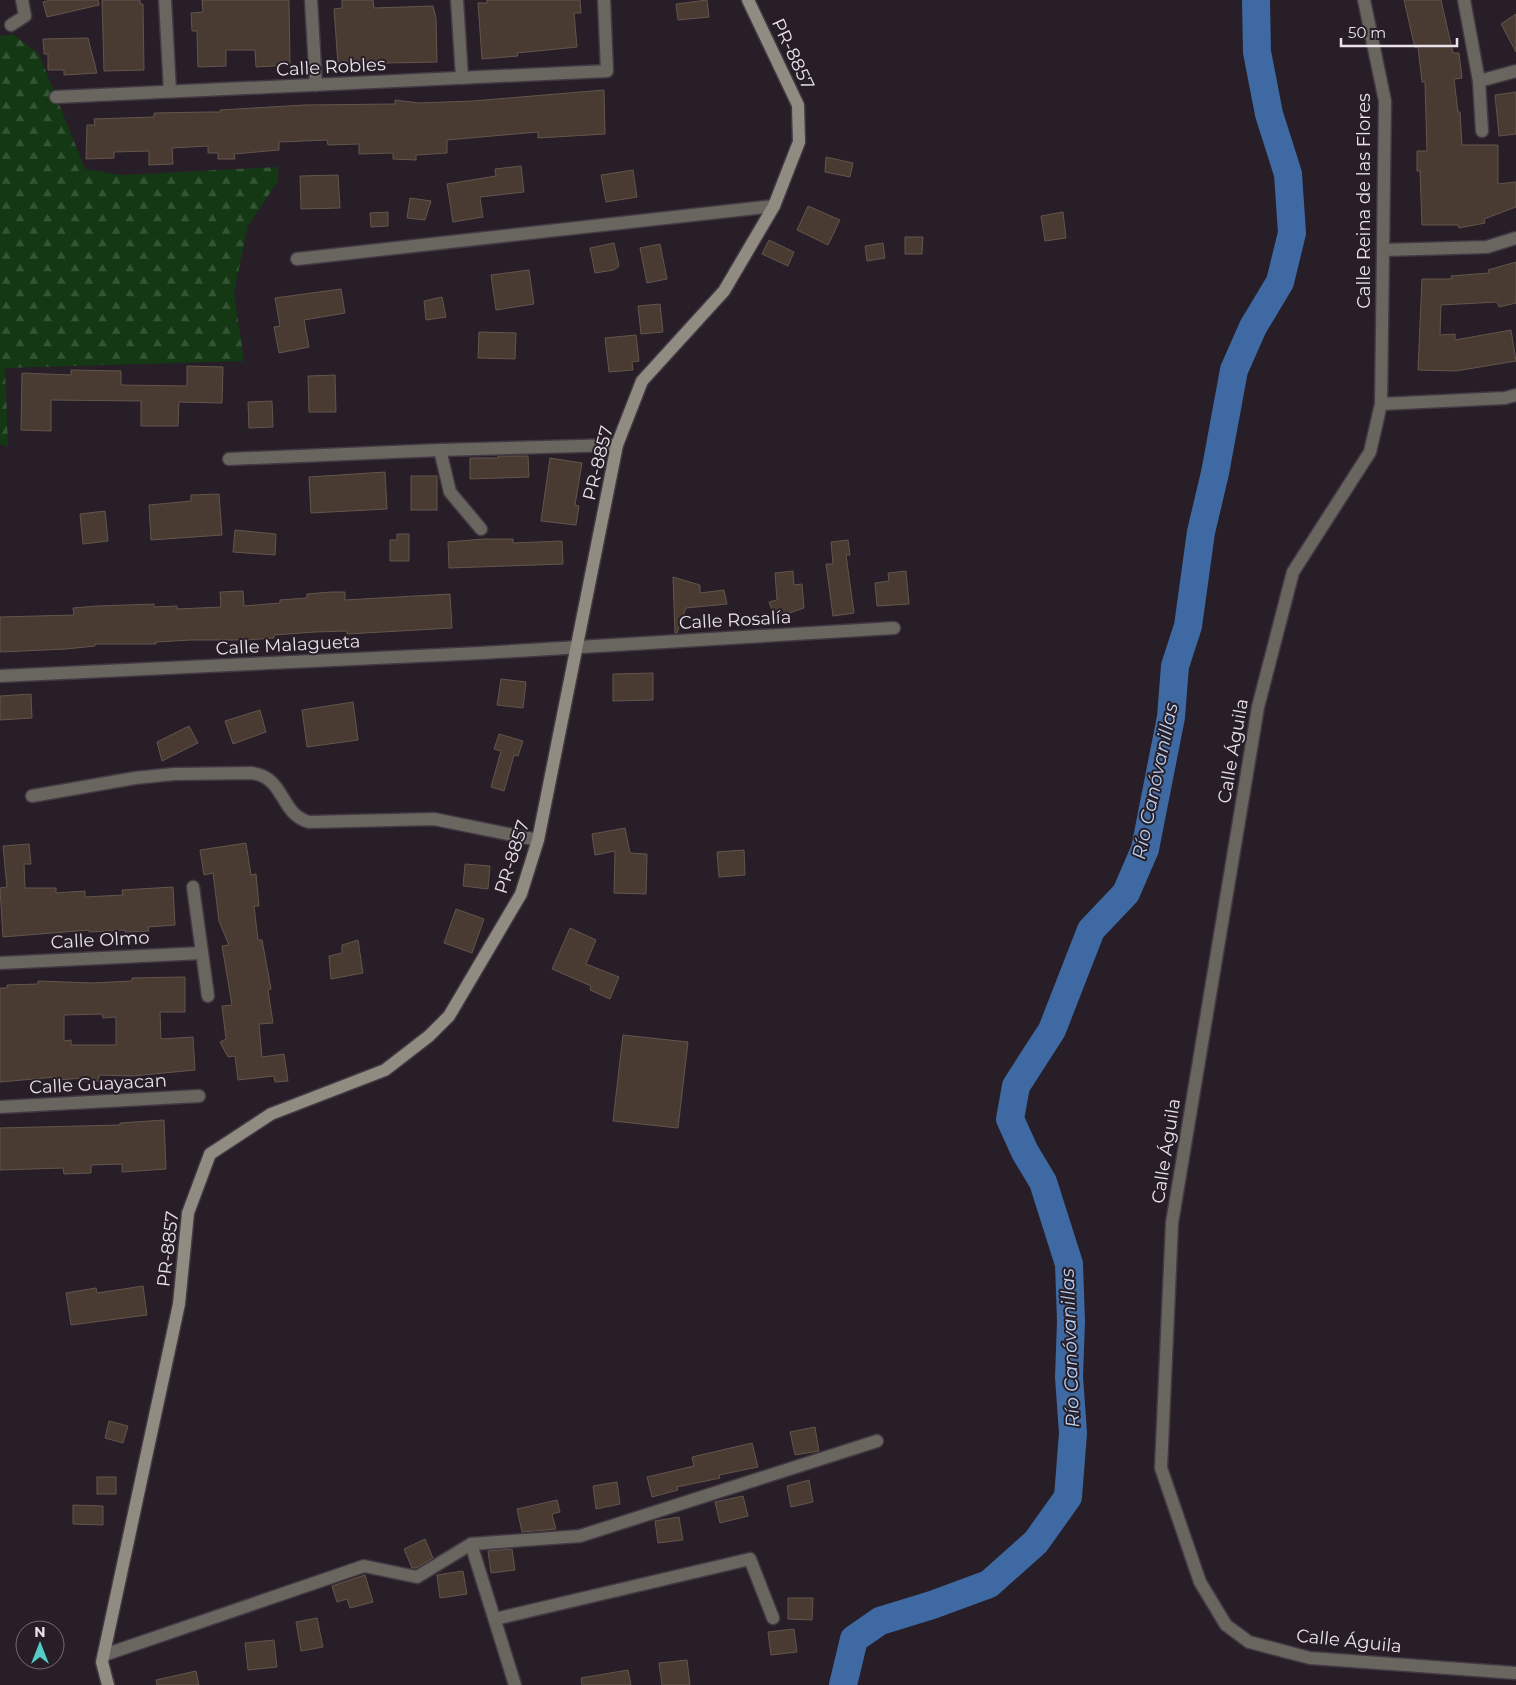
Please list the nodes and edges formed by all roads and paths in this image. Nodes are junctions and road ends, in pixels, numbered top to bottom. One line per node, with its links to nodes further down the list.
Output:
1 (22, 0): 9 (street)
2 (165, 0): 14 (street)
3 (311, 0): 13 (street)
4 (457, 0): 11 (street)
5 (604, 0): 11 (street, Calle Robles)
6 (748, 0): 17 (street, PR-8857)
7 (1364, 0): 19 (street, Calle Reina de las Flores)
8 (1464, 0): 12 (street)
9 (11, 25)
10 (1516, 71): 12 (street)
11 (462, 78): 13 (street, Calle Robles)
12 (1478, 81): 16 (street)
13 (316, 85): 14 (street, Calle Robles)
14 (170, 91): 15 (street, Calle Robles)
15 (56, 97)
16 (1482, 131)
17 (774, 206): 20 (street); 23 (street, PR-8857)
18 (1516, 238): 19 (street)
19 (1384, 250): 22 (street, Calle Reina de las Flores)
20 (297, 259)
21 (1516, 395): 22 (street)
22 (1381, 404): 43 (street, Calle Águila)
23 (617, 446): 24 (street); 28 (street, PR-8857)
24 (440, 450): 25 (street); 26 (street)
25 (228, 459)
26 (480, 529)
27 (894, 628): 28 (street, Calle Rosalía)
28 (577, 647): 29 (street, Calle Malagueta); 31 (street, PR-8857)
29 (0, 676)
30 (32, 796): 31 (street)
31 (538, 840): 42 (street, PR-8857 / PR-8857)
32 (193, 887): 33 (street)
33 (202, 953): 34 (street, Calle Olmo); 35 (street)
34 (0, 962)
35 (208, 996)
36 (199, 1096): 37 (street, Calle Guayacan)
37 (0, 1107)
38 (877, 1441): 39 (street)
39 (472, 1544): 41 (street); 42 (street)
40 (773, 1618): 41 (street)
41 (495, 1619): 45 (street)
42 (104, 1655): 44 (street, PR-8857 / PR-8857)
43 (1516, 1673)
44 (108, 1685)
45 (515, 1685)

